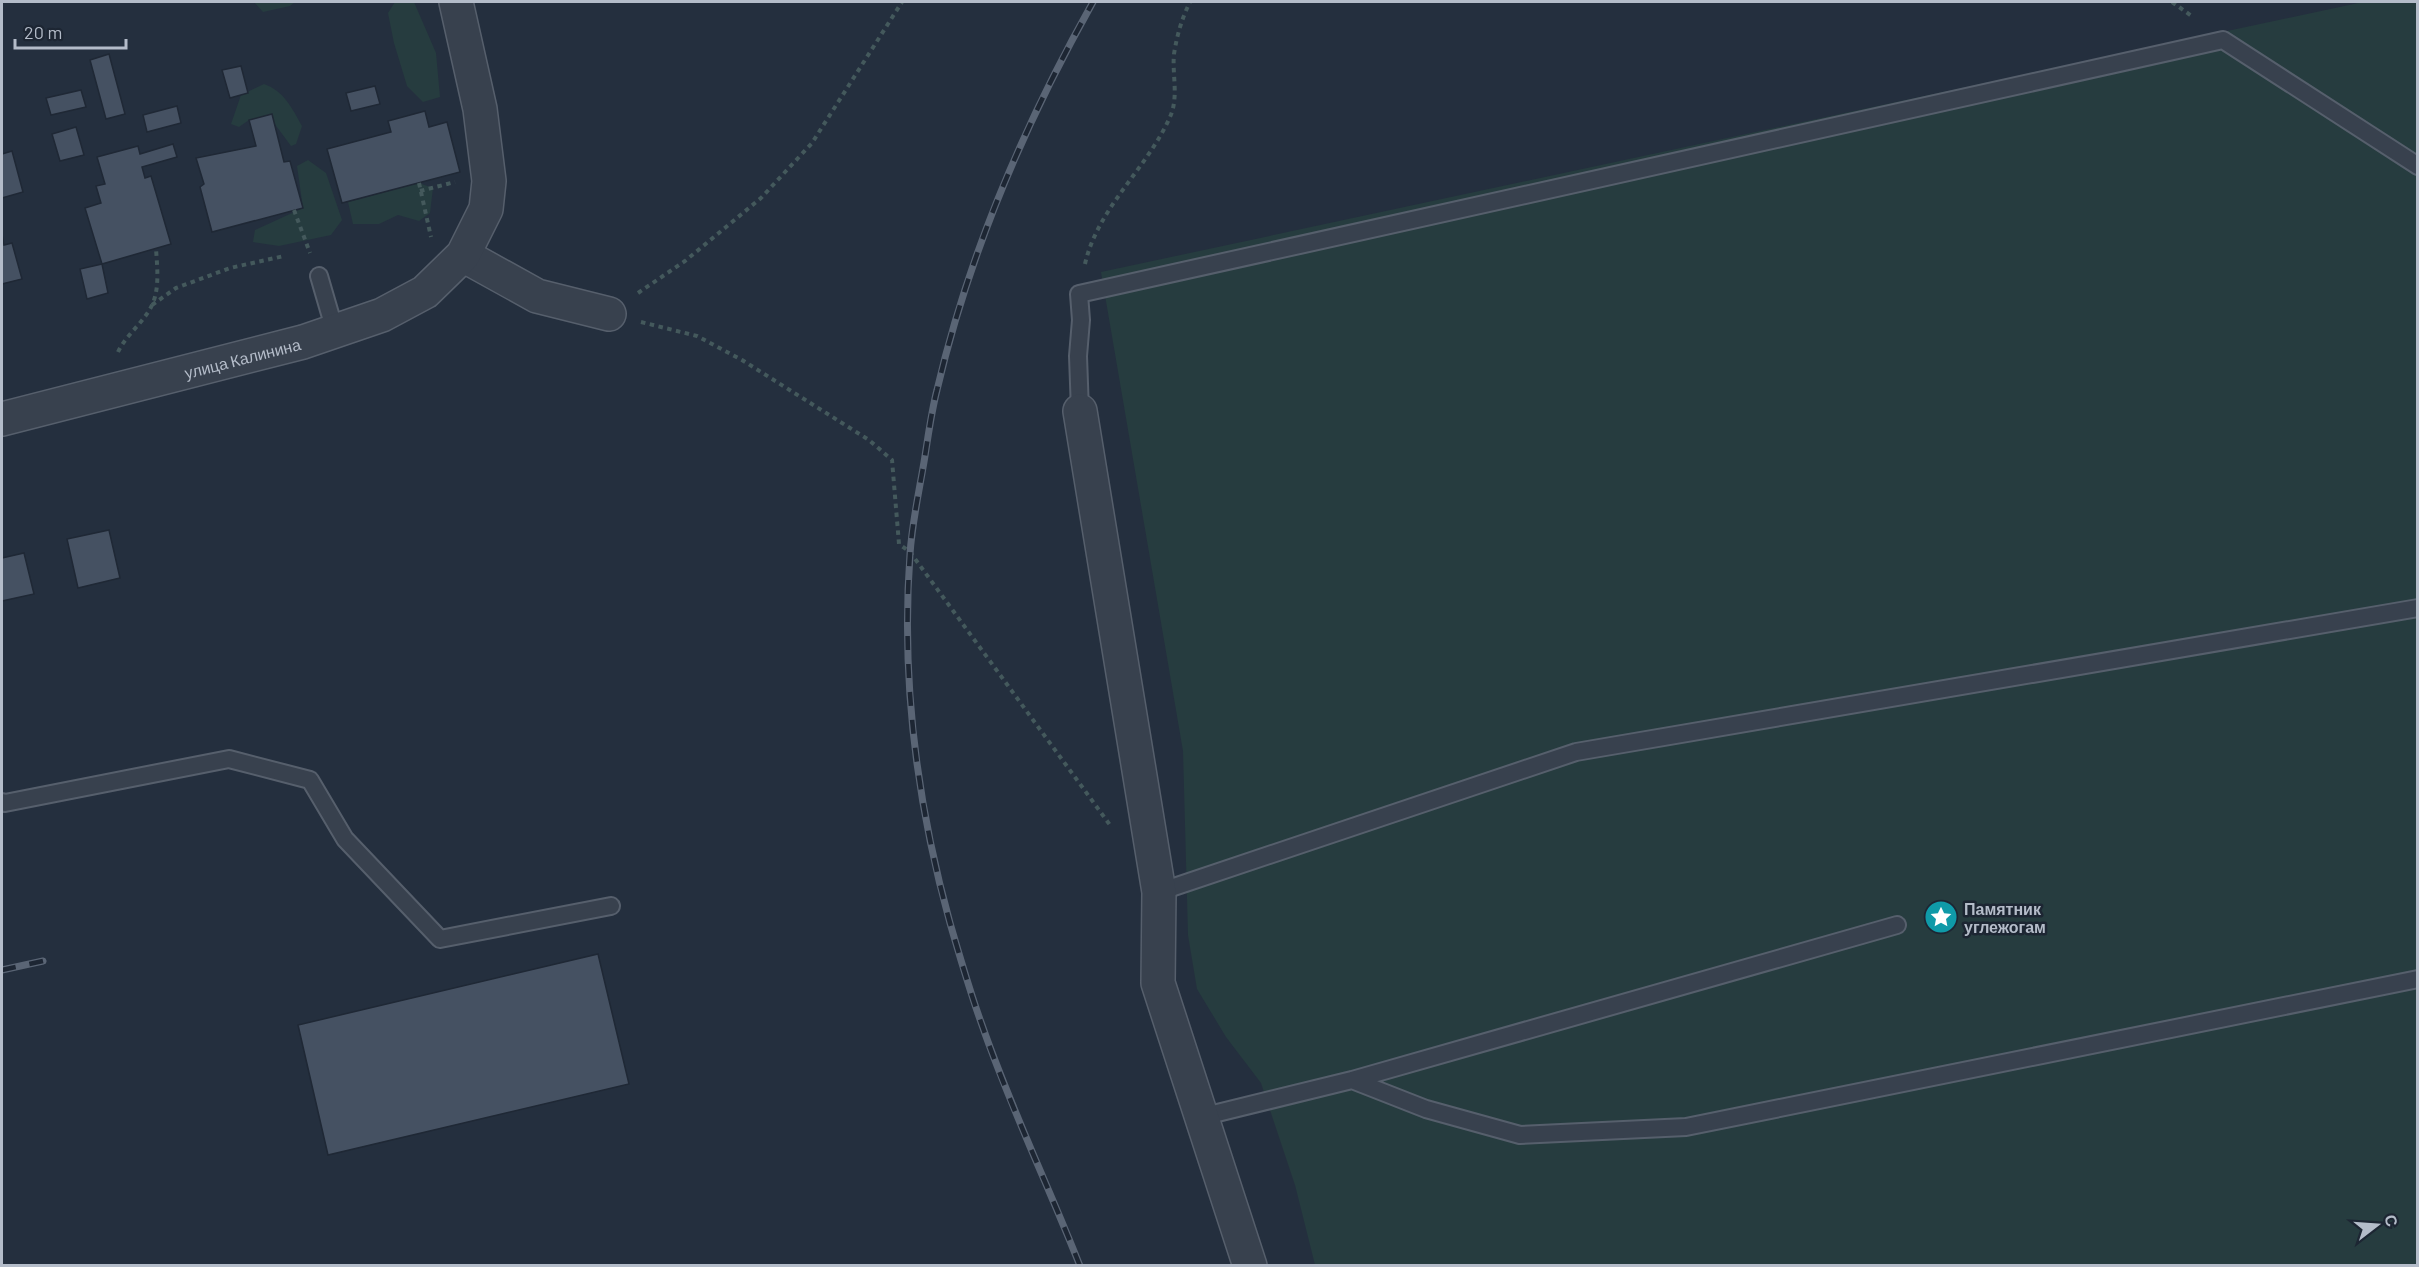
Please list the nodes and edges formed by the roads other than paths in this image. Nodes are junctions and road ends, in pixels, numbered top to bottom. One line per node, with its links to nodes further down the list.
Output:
1 (456, 2): 3 (street, улица Калинина)
2 (2418, 166): 7 (lane)
3 (458, 260): 5 (street); 6 (street, улица Калинина)
4 (319, 276): 6 (lane)
5 (609, 314)
6 (335, 331): 8 (street, улица Калинина)
7 (1080, 411): 11 (street)
8 (2, 420)
9 (2418, 608): 11 (lane)
10 (2, 802): 12 (lane)
11 (1159, 892): 16 (street)
12 (611, 906)
13 (1897, 925): 15 (lane)
14 (2418, 979): 15 (lane)
15 (1352, 1080): 16 (lane)
16 (1201, 1117): 17 (street)
17 (1250, 1266)

